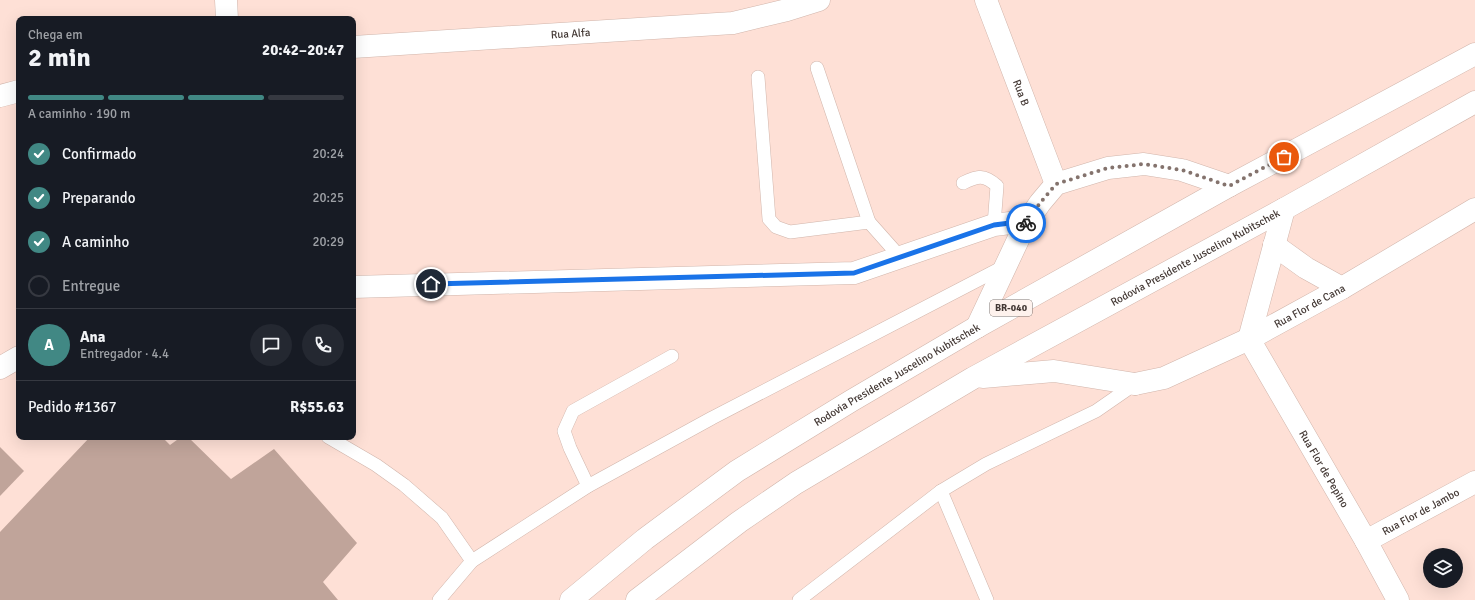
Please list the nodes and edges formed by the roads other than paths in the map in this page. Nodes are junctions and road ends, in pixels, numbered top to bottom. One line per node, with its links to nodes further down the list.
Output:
1 (226, 0): 5 (main road)
2 (819, 0): 4 (main road, Rua Alfa)
3 (986, 0): 14 (main road, Rua B)
4 (785, 5): 6 (main road, Rua Alfa)
5 (227, 16)
6 (356, 47)
7 (1475, 54): 15 (main road, Rodovia Presidente Juscelino Kubitschek / BR-040)
8 (816, 68): 18 (lane)
9 (758, 77): 18 (lane)
10 (16, 92): 11 (main road)
11 (0, 96)
12 (1475, 102): 16 (main road, Rodovia Presidente Juscelino Kubitschek)
13 (963, 183): 20 (lane)
14 (1056, 184): 15 (main road); 19 (main road)
15 (1229, 186): 26 (main road, Rodovia Presidente Juscelino Kubitschek / BR-040)
16 (1284, 209): 21 (main road); 31 (main road, Rodovia Presidente Juscelino Kubitschek)
17 (1475, 209): 25 (main road, Rua Flor de Cana)
18 (869, 222): 22 (lane)
19 (1025, 224): 20 (main road); 23 (main road)
20 (994, 225): 22 (main road)
21 (1274, 245): 25 (main road); 27 (main road)
22 (901, 258): 24 (main road)
23 (1005, 266): 26 (main road); 35 (lane)
24 (356, 286)
25 (1342, 288): 27 (main road, Rua Flor de Cana)
26 (977, 327): 40 (main road, Rodovia Presidente Juscelino Kubitschek / BR-040)
27 (1249, 339): 32 (main road, Rua Flor de Cana); 37 (main road, Rua Flor de Pepino)
28 (672, 356): 35 (lane)
29 (16, 359): 30 (main road)
30 (0, 368)
31 (973, 378): 32 (main road); 41 (main road, Rodovia Presidente Juscelino Kubitschek)
32 (1135, 384): 36 (lane)
33 (333, 440): 38 (lane)
34 (1475, 482): 37 (main road, Rua Flor de Jambo)
35 (588, 486): 38 (lane)
36 (941, 491): 42 (lane); 43 (lane)
37 (1366, 541): 44 (main road, Rua Flor de Pepino)
38 (472, 561): 39 (lane)
39 (439, 600)
40 (571, 600)
41 (637, 600)
42 (799, 600)
43 (987, 600)
44 (1398, 600)

